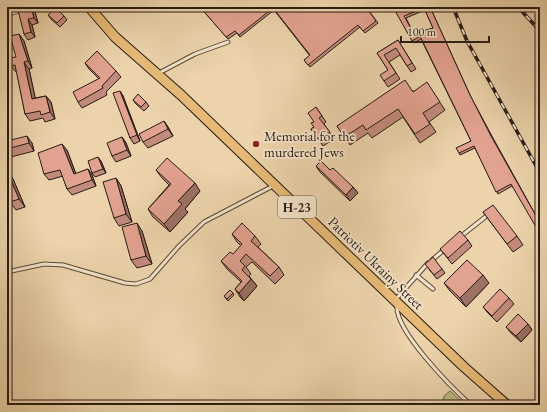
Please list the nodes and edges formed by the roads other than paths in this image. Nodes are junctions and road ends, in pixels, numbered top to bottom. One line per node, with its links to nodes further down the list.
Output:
1 (28, 7): 3 (street)
2 (89, 7): 5 (main road, Patriotiv Ukrainy Street / Н-23)
3 (7, 13)
4 (228, 42): 5 (lane)
5 (156, 74): 6 (main road, Patriotiv Ukrainy Street / Н-23)
6 (274, 185): 10 (lane); 13 (main road, Patriotiv Ukrainy Street / Н-23)
7 (492, 211): 8 (lane)
8 (457, 240)
9 (451, 244): 11 (lane)
10 (7, 272)
11 (416, 275): 12 (lane); 13 (lane)
12 (433, 289)
13 (396, 302): 14 (lane); 15 (main road, Patriotiv Ukrainy Street / Н-23)
14 (471, 405)
15 (507, 405)

